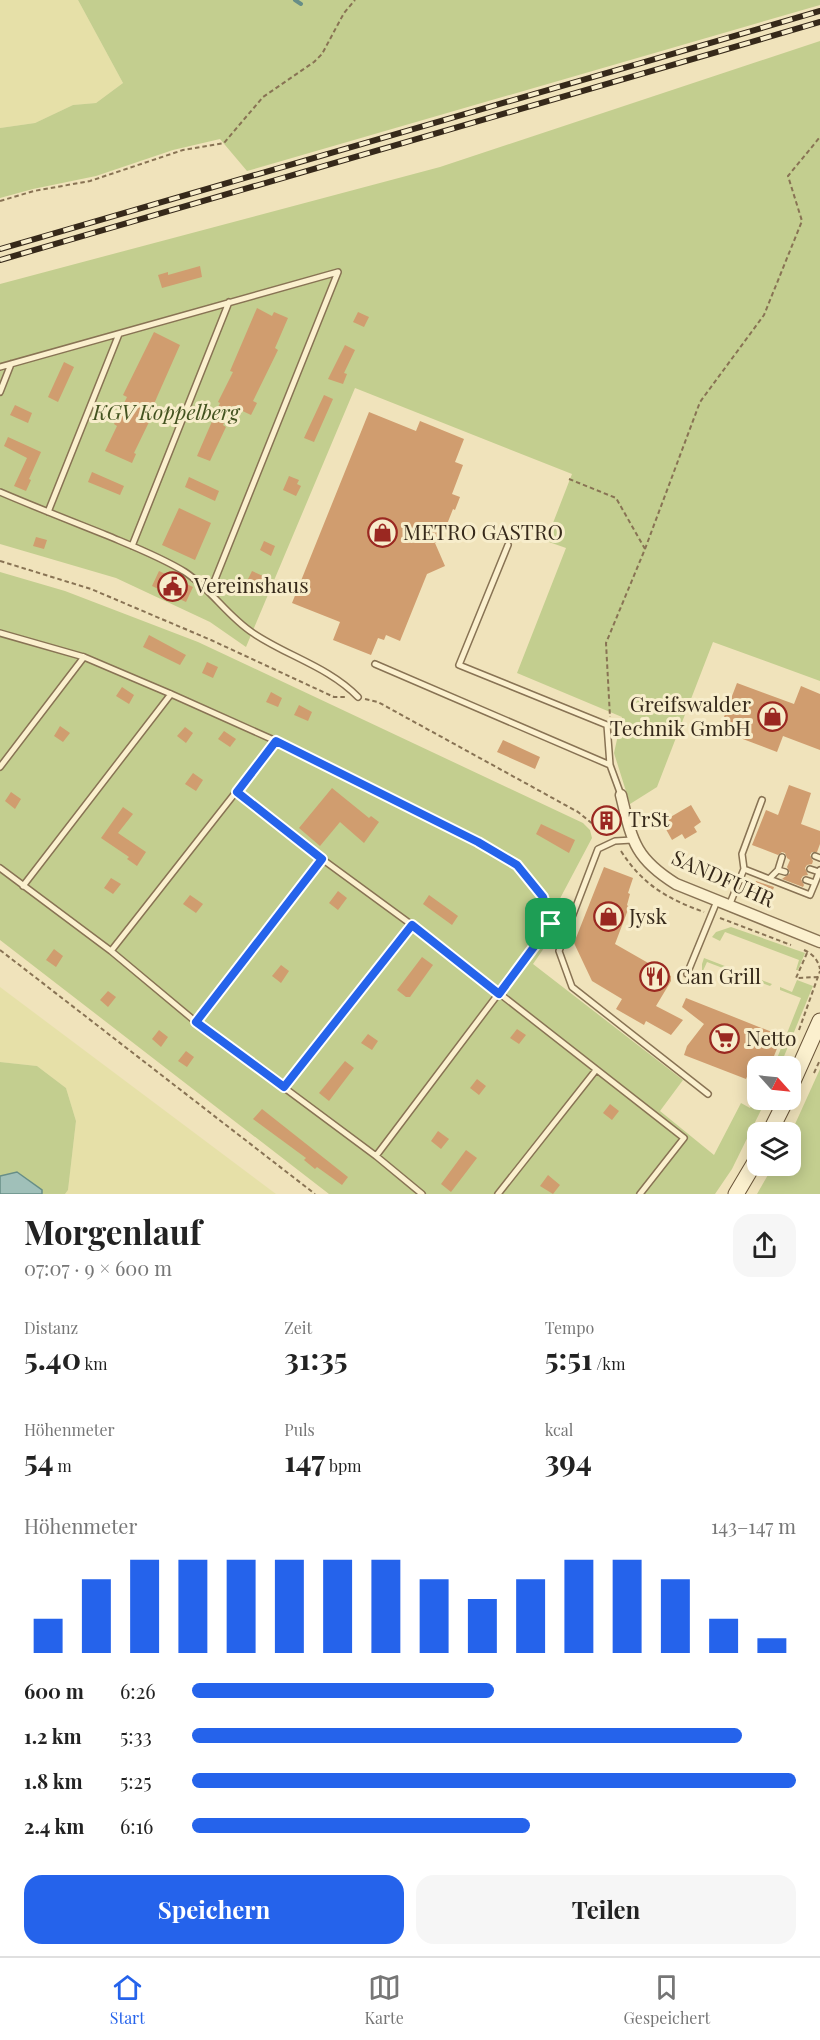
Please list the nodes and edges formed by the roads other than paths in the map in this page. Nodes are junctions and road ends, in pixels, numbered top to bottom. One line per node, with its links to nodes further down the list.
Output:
1 (229, 302): 2 (lane); 9 (lane); 10 (lane)
2 (119, 334): 3 (lane); 7 (lane)
3 (11, 364): 4 (lane); 5 (lane)
4 (0, 367)
5 (0, 392)
6 (0, 492): 7 (lane)
7 (48, 512): 9 (lane)
8 (508, 545): 17 (lane)
9 (132, 546): 10 (lane)
10 (210, 592): 15 (lane)
11 (0, 633): 12 (lane)
12 (84, 657): 14 (lane); 18 (lane)
13 (375, 664): 17 (lane)
14 (171, 694): 16 (lane); 34 (lane)
15 (358, 697)
16 (276, 741): 19 (lane); 37 (lane)
17 (610, 765): 20 (lane)
18 (0, 767)
19 (237, 792): 23 (lane); 41 (lane)
20 (621, 795): 22 (street, SANDFUHR)
21 (762, 800): 26 (lane)
22 (632, 840): 35 (street, SANDFUHR); 39 (lane)
23 (322, 859): 38 (lane); 45 (lane)
24 (789, 861): 28 (lane)
25 (0, 868): 34 (lane)
26 (744, 868): 31 (lane); 36 (lane)
27 (810, 868): 29 (lane)
28 (778, 870): 30 (lane); 31 (lane)
29 (820, 871): 33 (lane)
30 (785, 872)
31 (769, 879): 33 (lane)
32 (806, 880): 33 (lane)
33 (815, 883)
34 (23, 886): 41 (lane)
35 (717, 901): 36 (street, SANDFUHR); 42 (lane)
36 (729, 906): 40 (street, SANDFUHR)
37 (551, 924): 39 (lane); 43 (lane)
38 (412, 925): 43 (lane); 48 (lane)
39 (565, 934): 49 (lane)
40 (820, 942)
41 (111, 951): 45 (lane)
42 (687, 974)
43 (499, 994): 47 (lane); 50 (lane)
44 (820, 1021): 46 (main road)
45 (196, 1022): 48 (lane)
46 (801, 1063)
47 (596, 1070): 53 (lane); 54 (lane)
48 (284, 1087): 50 (lane)
49 (708, 1094)
50 (376, 1156): 52 (lane)
51 (747, 1176): 55 (main road)
52 (423, 1194)
53 (498, 1194)
54 (640, 1194)
55 (736, 1194)

